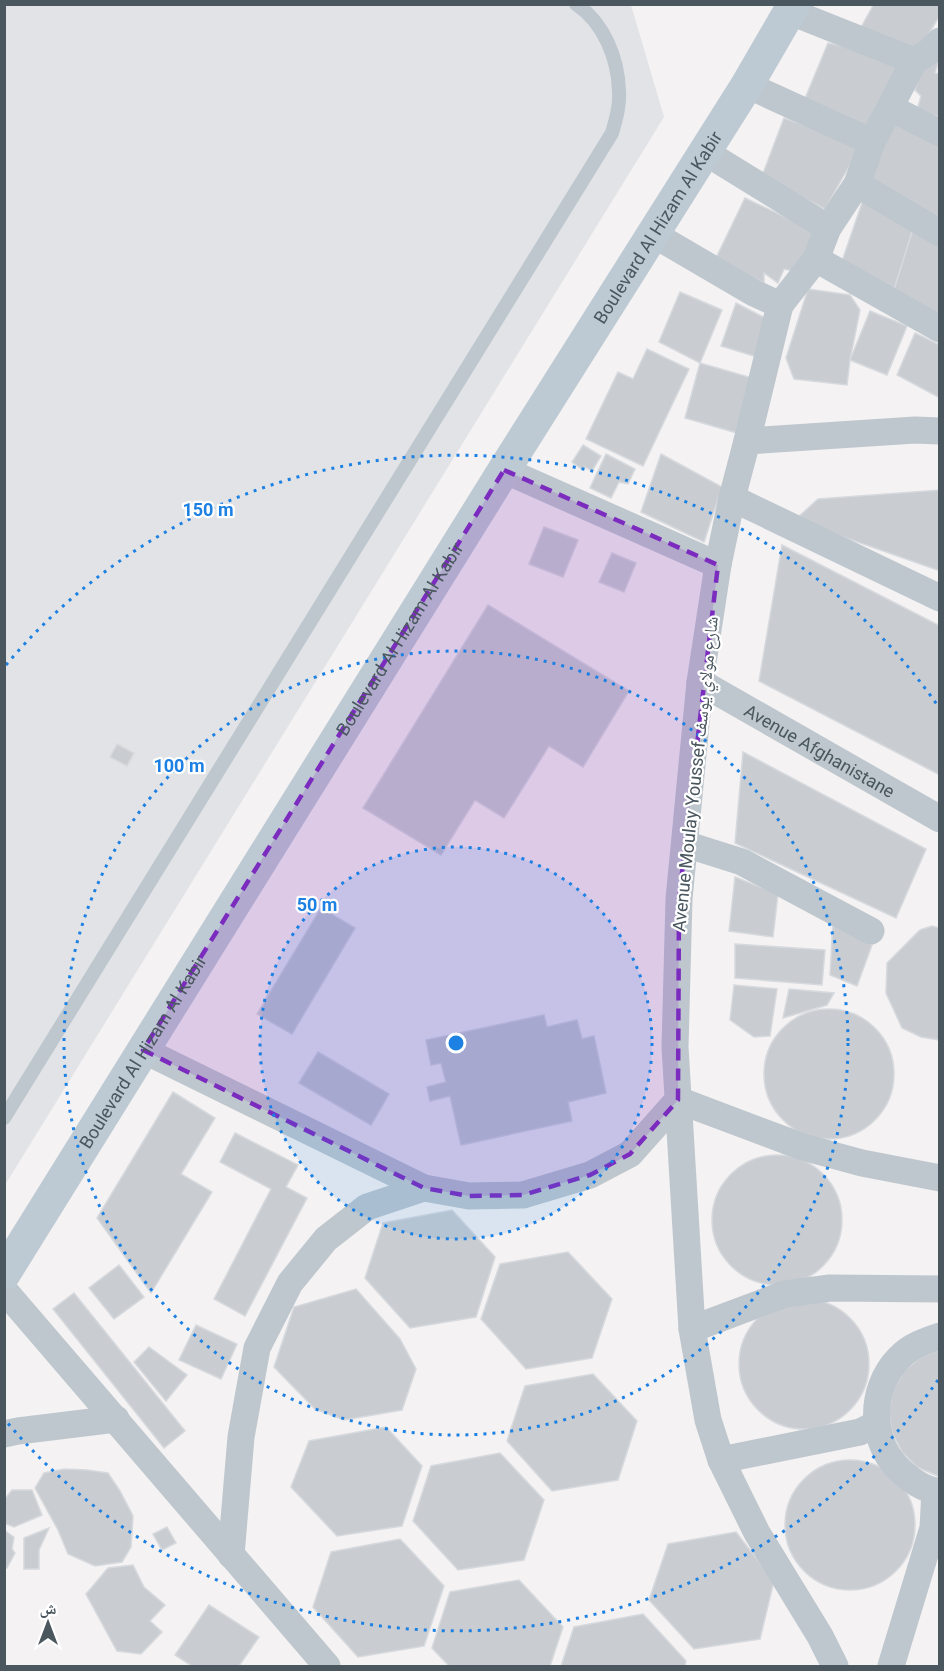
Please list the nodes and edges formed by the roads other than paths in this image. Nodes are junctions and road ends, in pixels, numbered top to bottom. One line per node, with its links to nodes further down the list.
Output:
1 (576, 4): 29 (lane)
2 (792, 8): 4 (street); 5 (main road, Boulevard Al Hizam Al Kabir)
3 (939, 41): 4 (street)
4 (914, 61): 6 (street)
5 (747, 85): 8 (street); 9 (main road, Boulevard Al Hizam Al Kabir)
6 (891, 108): 7 (street); 8 (street)
7 (939, 133)
8 (872, 142): 10 (street)
9 (705, 152): 11 (street); 13 (main road, Boulevard Al Hizam Al Kabir)
10 (857, 184): 11 (street); 12 (street)
11 (828, 228): 14 (street)
12 (939, 233)
13 (653, 234): 15 (street); 19 (main road, Boulevard Al Hizam Al Kabir)
14 (816, 259): 15 (street); 16 (street)
15 (780, 305): 18 (street, Avenue Moulay Youssef شارع مولاي يوسف)
16 (939, 329)
17 (939, 430): 18 (street)
18 (747, 441): 20 (street, Avenue Moulay Youssef شارع مولاي يوسف)
19 (504, 470): 21 (street); 27 (main road, Boulevard Al Hizam Al Kabir)
20 (732, 498): 21 (street, Avenue Moulay Youssef شارع مولاي يوسف); 22 (street)
21 (718, 565): 23 (street, Avenue Moulay Youssef شارع مولاي يوسف)
22 (939, 598)
23 (700, 682): 24 (street, Avenue Afghanistane); 25 (street, Avenue Moulay Youssef شارع مولاي يوسف)
24 (939, 819)
25 (684, 844): 26 (street); 28 (street, Avenue Moulay Youssef شارع مولاي يوسف)
26 (871, 931)
27 (143, 1050): 31 (street); 32 (main road, Boulevard Al Hizam Al Kabir)
28 (678, 1100): 30 (street); 31 (street); 35 (street, Avenue Moulay Youssef شارع مولاي يوسف)
29 (4, 1118)
30 (939, 1178)
31 (424, 1188): 42 (street)
32 (4, 1274)
33 (939, 1289): 35 (street)
34 (4, 1290): 37 (street)
35 (692, 1329): 40 (street, Avenue Moulay Youssef شارع مولاي يوسف)
36 (939, 1336): 38 (street)
37 (116, 1419): 39 (street); 42 (street)
38 (876, 1424): 40 (street); 41 (street)
39 (4, 1434)
40 (721, 1460): 44 (street, Avenue Moulay Youssef شارع مولاي يوسف)
41 (937, 1492): 45 (street)
42 (231, 1555): 43 (street)
43 (327, 1666)
44 (835, 1666)
45 (891, 1666)

